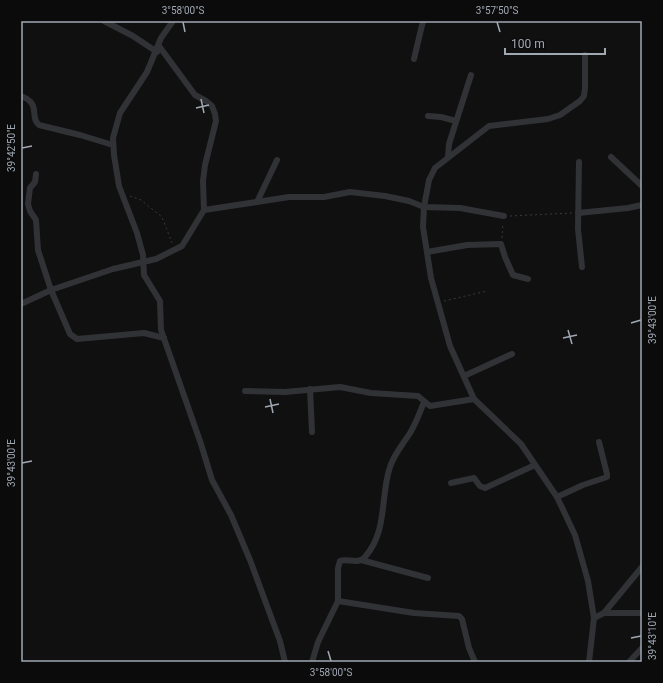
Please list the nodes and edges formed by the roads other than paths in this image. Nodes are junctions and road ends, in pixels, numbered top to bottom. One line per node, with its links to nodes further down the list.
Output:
1 (104, 21): 4 (street)
2 (173, 21): 4 (street)
3 (423, 21): 6 (street)
4 (158, 49): 11 (street); 21 (street)
5 (585, 55): 12 (street)
6 (414, 58)
7 (471, 75): 10 (street)
8 (21, 96): 11 (street)
9 (428, 116): 10 (street)
10 (456, 121): 12 (street)
11 (113, 145): 25 (street)
12 (448, 157): 20 (street)
13 (611, 157): 17 (street)
14 (278, 160): 18 (street)
15 (579, 162): 22 (street)
16 (36, 174): 28 (street)
17 (642, 186)
18 (257, 202): 20 (street); 21 (street)
19 (642, 205): 22 (street)
20 (424, 207): 23 (street); 24 (street)
21 (204, 210): 25 (street)
22 (578, 213): 26 (street)
23 (504, 216)
24 (428, 252): 27 (street); 32 (street)
25 (144, 262): 28 (street); 30 (street)
26 (582, 267)
27 (528, 279)
28 (51, 290): 29 (street); 30 (street)
29 (21, 304)
30 (164, 338): 50 (street)
31 (512, 354): 32 (street)
32 (464, 376): 35 (street)
33 (310, 389): 34 (street); 36 (street); 37 (street)
34 (245, 391)
35 (474, 399): 36 (street); 39 (street)
36 (424, 402): 42 (street)
37 (312, 432)
38 (599, 442): 41 (street)
39 (535, 465): 40 (street); 41 (street)
40 (451, 483)
41 (557, 497): 48 (street)
42 (361, 560): 44 (street); 45 (street)
43 (642, 567): 46 (street)
44 (428, 578)
45 (338, 601): 51 (street); 52 (street)
46 (604, 613): 47 (street); 48 (street)
47 (642, 613)
48 (594, 618): 53 (street)
49 (642, 648): 54 (street)
50 (285, 662)
51 (312, 662)
52 (475, 662)
53 (589, 662)
54 (630, 662)

